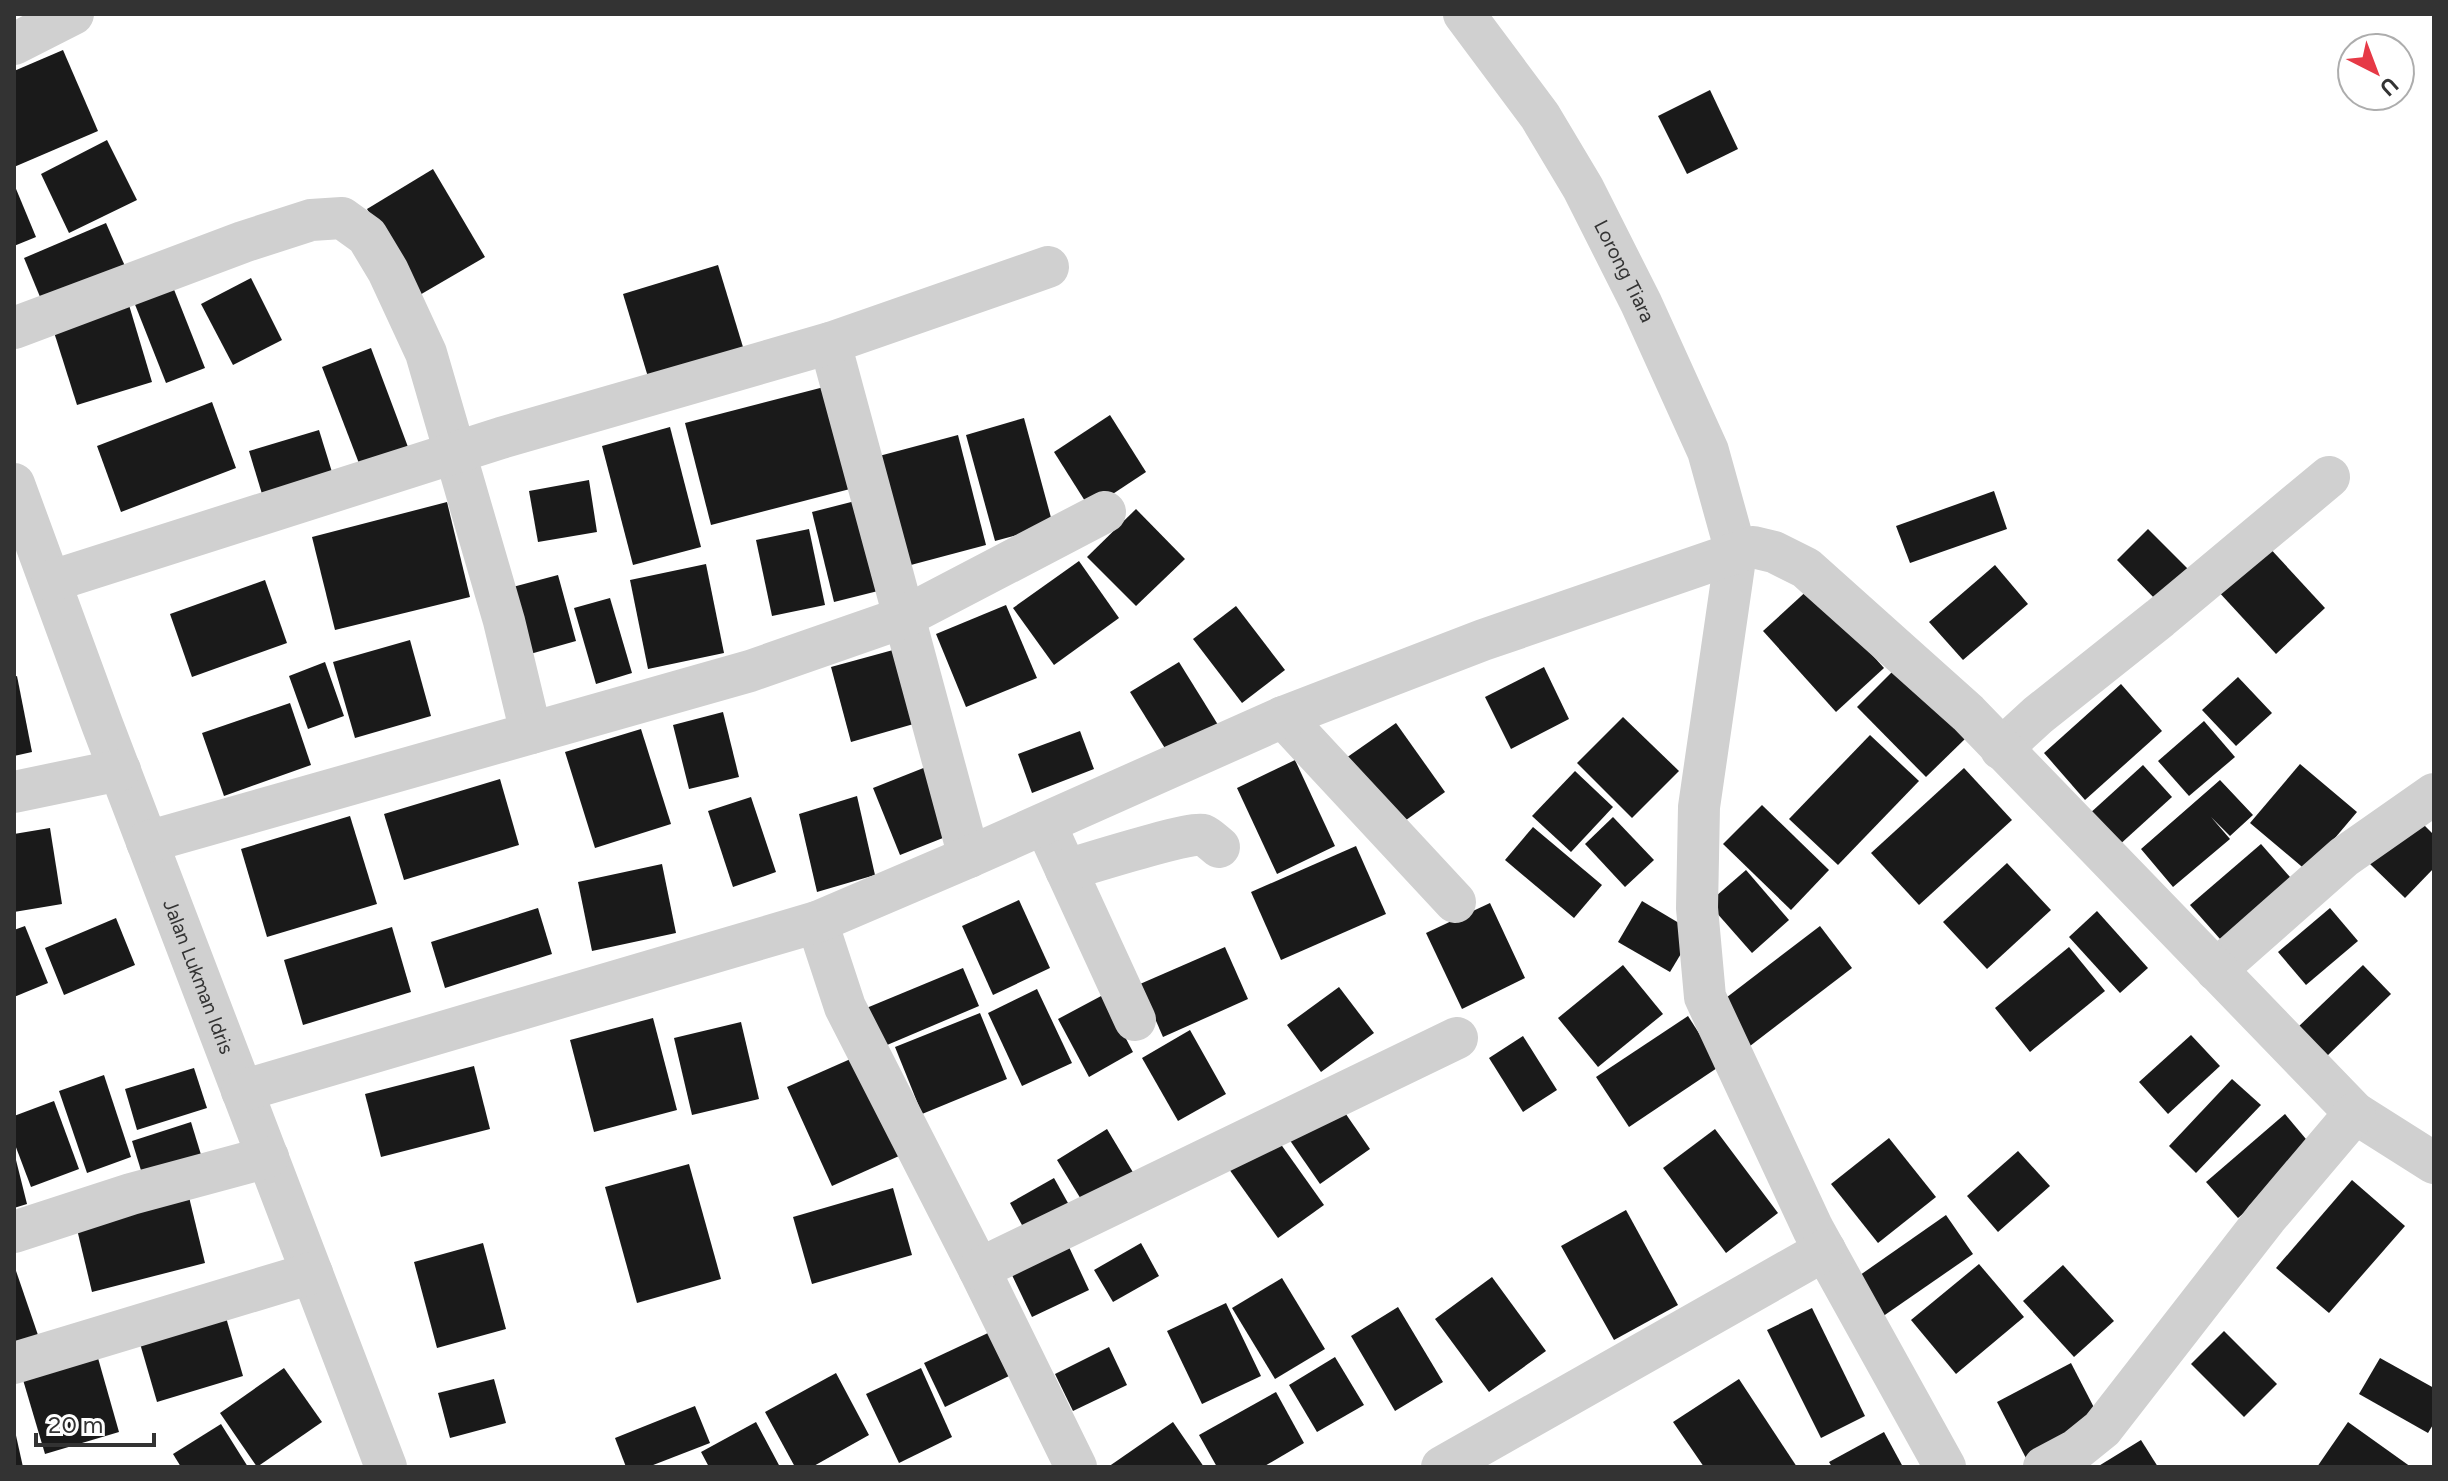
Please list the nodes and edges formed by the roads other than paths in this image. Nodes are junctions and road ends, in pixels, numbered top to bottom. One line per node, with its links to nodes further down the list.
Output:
1 (73, 14): 3 (street)
2 (1464, 14): 11 (street, Lorong Tiara)
3 (14, 44)
4 (1048, 267): 6 (street)
5 (14, 328): 7 (street)
6 (830, 343): 7 (street); 13 (street)
7 (454, 453): 12 (street); 15 (street)
8 (2329, 477): 16 (street)
9 (18, 505): 12 (street, Jalan Lukman Idris)
10 (1105, 512): 13 (street)
11 (1736, 552): 14 (street); 16 (street); 35 (street)
12 (52, 581): 17 (street, Jalan Lukman Idris)
13 (902, 618): 15 (street); 23 (street)
14 (1283, 717): 20 (street); 25 (street)
15 (531, 733): 21 (street)
16 (2001, 749): 27 (street)
17 (120, 770): 18 (street); 21 (street, Jalan Lukman Idris)
18 (14, 792)
19 (2434, 794): 27 (street)
20 (1045, 824): 23 (street); 24 (street)
21 (147, 842): 30 (street, Jalan Lukman Idris)
22 (1219, 847): 24 (street)
23 (969, 857): 26 (street)
24 (1066, 870): 28 (street)
25 (1455, 902)
26 (817, 922): 30 (street); 36 (street)
27 (2216, 970): 31 (street)
28 (1135, 1020)
29 (1457, 1038): 36 (street)
30 (242, 1091): 32 (street, Jalan Lukman Idris)
31 (2355, 1113): 33 (street); 43 (street)
32 (268, 1157): 34 (street); 37 (street, Jalan Lukman Idris)
33 (2434, 1163)
34 (14, 1232)
35 (1825, 1250): 41 (street); 42 (street)
36 (979, 1269): 40 (street)
37 (312, 1273): 38 (street); 39 (street, Jalan Lukman Idris)
38 (14, 1363)
39 (386, 1467)
40 (1076, 1467)
41 (1442, 1467)
42 (1945, 1467)
43 (2044, 1467)

